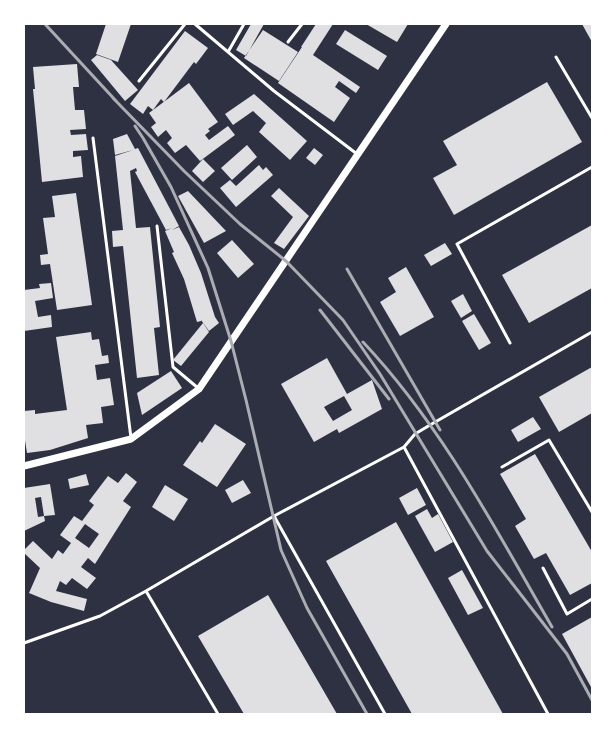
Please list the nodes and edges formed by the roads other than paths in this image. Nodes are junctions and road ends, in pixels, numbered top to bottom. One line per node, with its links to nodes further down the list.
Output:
1 (185, 24): 9 (lane)
2 (195, 24): 7 (lane)
3 (244, 24): 7 (lane)
4 (302, 24): 6 (lane)
5 (446, 24): 12 (street)
6 (288, 42)
7 (228, 52): 12 (lane)
8 (556, 57): 10 (lane)
9 (139, 81)
10 (592, 118)
11 (93, 138): 18 (lane)
12 (358, 155): 17 (street)
13 (592, 167): 16 (lane)
14 (156, 226): 17 (lane)
15 (592, 332): 19 (lane)
16 (510, 342)
17 (199, 389): 18 (street)
18 (131, 439): 20 (street)
19 (404, 446): 23 (lane); 30 (lane)
20 (24, 466)
21 (502, 468): 22 (lane)
22 (592, 512)
23 (274, 516): 25 (lane); 29 (lane)
24 (543, 568): 26 (lane)
25 (146, 591): 27 (lane); 28 (lane)
26 (592, 599)
27 (24, 643)
28 (218, 714)
29 (386, 714)
30 (548, 714)

